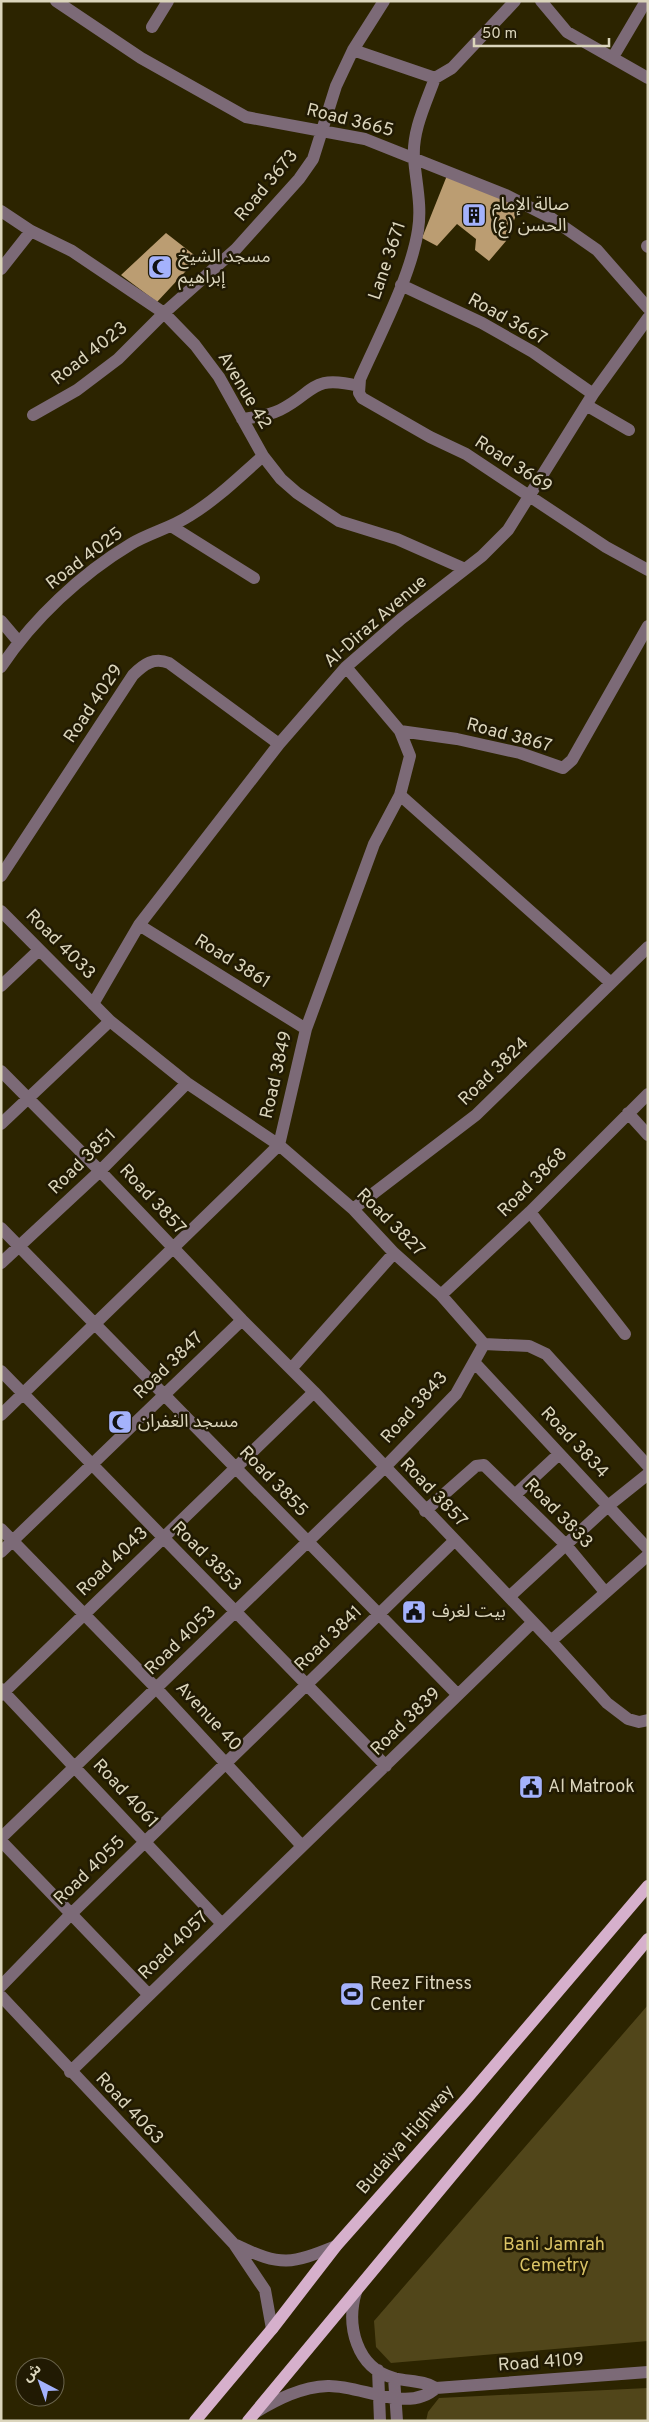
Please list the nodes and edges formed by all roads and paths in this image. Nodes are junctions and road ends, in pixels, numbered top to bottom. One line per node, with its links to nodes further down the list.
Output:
1 (56, 1): 14 (street, Road 3665)
2 (168, 1): 9 (street)
3 (384, 1): 10 (street, Road 3673)
4 (515, 1): 12 (street)
5 (540, 1): 8 (street)
6 (556, 1): 8 (street)
7 (646, 1): 11 (street)
8 (548, 13): 11 (street)
9 (152, 26)
10 (354, 50): 12 (street); 14 (street, Road 3673)
11 (614, 57): 13 (street)
12 (435, 78): 15 (street, Lane 3671)
13 (648, 78)
14 (324, 130): 15 (street, Road 3665); 21 (street, Road 3673)
15 (414, 158): 19 (street, Lane 3671); 20 (street, Road 3665)
16 (1, 212): 17 (street, Avenue 42)
17 (31, 231): 18 (street); 21 (street, Avenue 42)
18 (1, 269)
19 (400, 285): 23 (street, Lane 3671); 24 (street, Road 3667)
20 (648, 308)
21 (164, 313): 26 (street, Road 4023); 27 (street, Avenue 42)
22 (648, 318): 24 (street, Al-Diraz Avenue)
23 (359, 389): 27 (street); 30 (street, Road 3669)
24 (593, 394): 25 (street, Al-Diraz Avenue)
25 (586, 405): 28 (street); 30 (street, Al-Diraz Avenue)
26 (32, 415)
27 (242, 419): 29 (street, Avenue 42)
28 (629, 430)
29 (263, 456): 31 (street, Road 4025); 32 (street, Avenue 42)
30 (530, 496): 32 (street, Al-Diraz Avenue); 33 (street, Road 3669)
31 (170, 526): 34 (street); 37 (street, Road 4025)
32 (465, 569): 39 (street, Al-Diraz Avenue)
33 (648, 570)
34 (254, 578)
35 (1, 621): 37 (street)
36 (648, 626): 40 (street, Road 3867)
37 (18, 641): 38 (street, Road 4025)
38 (1, 667)
39 (346, 667): 40 (street, Road 3849); 41 (street, Al-Diraz Avenue)
40 (400, 731): 42 (street, Road 3849)
41 (279, 744): 43 (street, Road 4029); 45 (street, Al-Diraz Avenue)
42 (400, 795): 48 (street); 52 (street, Road 3849)
43 (1, 876)
44 (1, 912): 47 (street, Road 4033)
45 (140, 925): 50 (street, Al-Diraz Avenue); 52 (street, Road 3861)
46 (648, 947): 48 (street, Road 3824)
47 (39, 950): 49 (street); 50 (street, Road 4033)
48 (611, 982): 62 (street, Road 3824)
49 (1, 986)
50 (93, 1004): 51 (street, Road 3827)
51 (110, 1021): 54 (street, Road 3827); 56 (street)
52 (306, 1029): 60 (street, Road 3849)
53 (1, 1071): 56 (street, Road 3857)
54 (187, 1083): 60 (street, Road 3827); 61 (street, Road 3851)
55 (648, 1094): 57 (street, Road 3868)
56 (28, 1098): 58 (street); 61 (street, Road 3857)
57 (628, 1113): 59 (street); 63 (street, Road 3868)
58 (1, 1124)
59 (648, 1135)
60 (279, 1145): 62 (street, Road 3827); 66 (street, Road 3849)
61 (100, 1171): 65 (street, Road 3851); 66 (street, Road 3857)
62 (353, 1209): 67 (street, Road 3827)
63 (530, 1212): 69 (street, Road 3868); 72 (street)
64 (1, 1228): 65 (street, Road 3855)
65 (18, 1246): 68 (street, Road 3851); 71 (street, Road 3855)
66 (174, 1249): 70 (street, Road 3857); 71 (street, Road 3849)
67 (394, 1253): 69 (street, Road 3827); 75 (street)
68 (1, 1263)
69 (441, 1295): 73 (street, Road 3827)
70 (242, 1320): 75 (street, Road 3857); 79 (street, Road 3847)
71 (95, 1325): 78 (street, Road 3849); 79 (street, Road 3855)
72 (625, 1334)
73 (484, 1344): 74 (street, Road 3843); 83 (street)
74 (474, 1362): 81 (street, Road 3834); 84 (street, Road 3843)
75 (291, 1368): 77 (street, Road 3857)
76 (1, 1371): 78 (street, Road 3853)
77 (314, 1392): 84 (street, Road 3857); 85 (street, Road 4043)
78 (24, 1394): 80 (street, Road 3849); 82 (street, Road 3853)
79 (163, 1395): 82 (street, Road 3847); 85 (street, Road 3855)
80 (1, 1415)
81 (559, 1454): 87 (street); 88 (street, Road 3834)
82 (92, 1464): 91 (street, Road 3853); 92 (street, Road 3847)
83 (648, 1466)
84 (384, 1468): 89 (street, Road 3857); 94 (street, Road 4053)
85 (235, 1469): 91 (street, Road 4043); 94 (street, Road 3855)
86 (648, 1474): 88 (street)
87 (516, 1494): 89 (street, Road 3833); 95 (street, Road 3833)
88 (608, 1506): 95 (street); 96 (street, Road 3834)
89 (425, 1511): 93 (street, Road 3857)
90 (1, 1529): 92 (street, Avenue 40)
91 (163, 1539): 101 (street, Road 3853); 102 (street, Road 4043)
92 (14, 1541): 97 (street, Road 3847); 102 (street, Avenue 40)
93 (454, 1541): 100 (street, Road 3857); 103 (street, Road 3841)
94 (308, 1543): 101 (street, Road 4053); 103 (street, Road 3855)
95 (566, 1545): 99 (street, Road 3833); 100 (street)
96 (648, 1549)
97 (1, 1552)
98 (648, 1555): 99 (street)
99 (605, 1592): 105 (street)
100 (509, 1597): 104 (street, Road 3857)
101 (237, 1612): 106 (street, Road 3853); 107 (street, Road 4053)
102 (85, 1614): 107 (street, Avenue 40); 108 (street, Road 4043)
103 (379, 1614): 106 (street, Road 3841); 109 (street, Road 3855)
104 (533, 1622): 105 (street, Road 3857); 109 (street, Road 3839)
105 (552, 1641): 110 (street, Road 3857)
106 (306, 1686): 111 (street, Road 3841); 113 (street, Road 3853)
107 (157, 1689): 111 (street, Avenue 40); 112 (street, Road 4053)
108 (2, 1692): 112 (street, Road 4061)
109 (458, 1695): 113 (street, Road 3839)
110 (643, 1721)
111 (227, 1763): 115 (street, Road 4055); 116 (street, Avenue 40)
112 (75, 1766): 114 (street, Road 4053); 115 (street, Road 4061)
113 (386, 1766): 116 (street, Road 3839)
114 (1, 1840): 118 (street)
115 (146, 1841): 118 (street, Road 4055); 119 (street, Road 4061)
116 (302, 1846): 119 (street, Road 4057)
117 (648, 1886): 126 (main road, Budaiya Highway)
118 (71, 1914): 121 (street, Road 4055); 122 (street)
119 (222, 1924): 122 (street, Road 4057)
120 (648, 1939): 127 (main road)
121 (1, 1986)
122 (149, 1995): 124 (street, Road 4057)
123 (1, 1996): 124 (street, Road 4063)
124 (70, 2072): 125 (street, Road 4063)
125 (234, 2244): 126 (street, Road 4063); 128 (street, Road 4063)
126 (336, 2246): 128 (main road, Budaiya Highway)
127 (356, 2292): 129 (street, Road 4109); 135 (main road)
128 (272, 2329): 136 (main road, Budaiya Highway)
129 (378, 2370): 131 (street, Road 4109); 133 (street)
130 (648, 2372): 132 (street, Road 4109)
131 (394, 2378): 132 (street, Road 4109); 134 (street)
132 (436, 2388): 134 (street, Road 4109)
133 (377, 2395): 134 (street, Road 4109); 135 (street, Road 4109); 137 (street)
134 (395, 2399): 138 (street)
135 (252, 2417)
136 (195, 2421)
137 (380, 2421)
138 (397, 2421)

